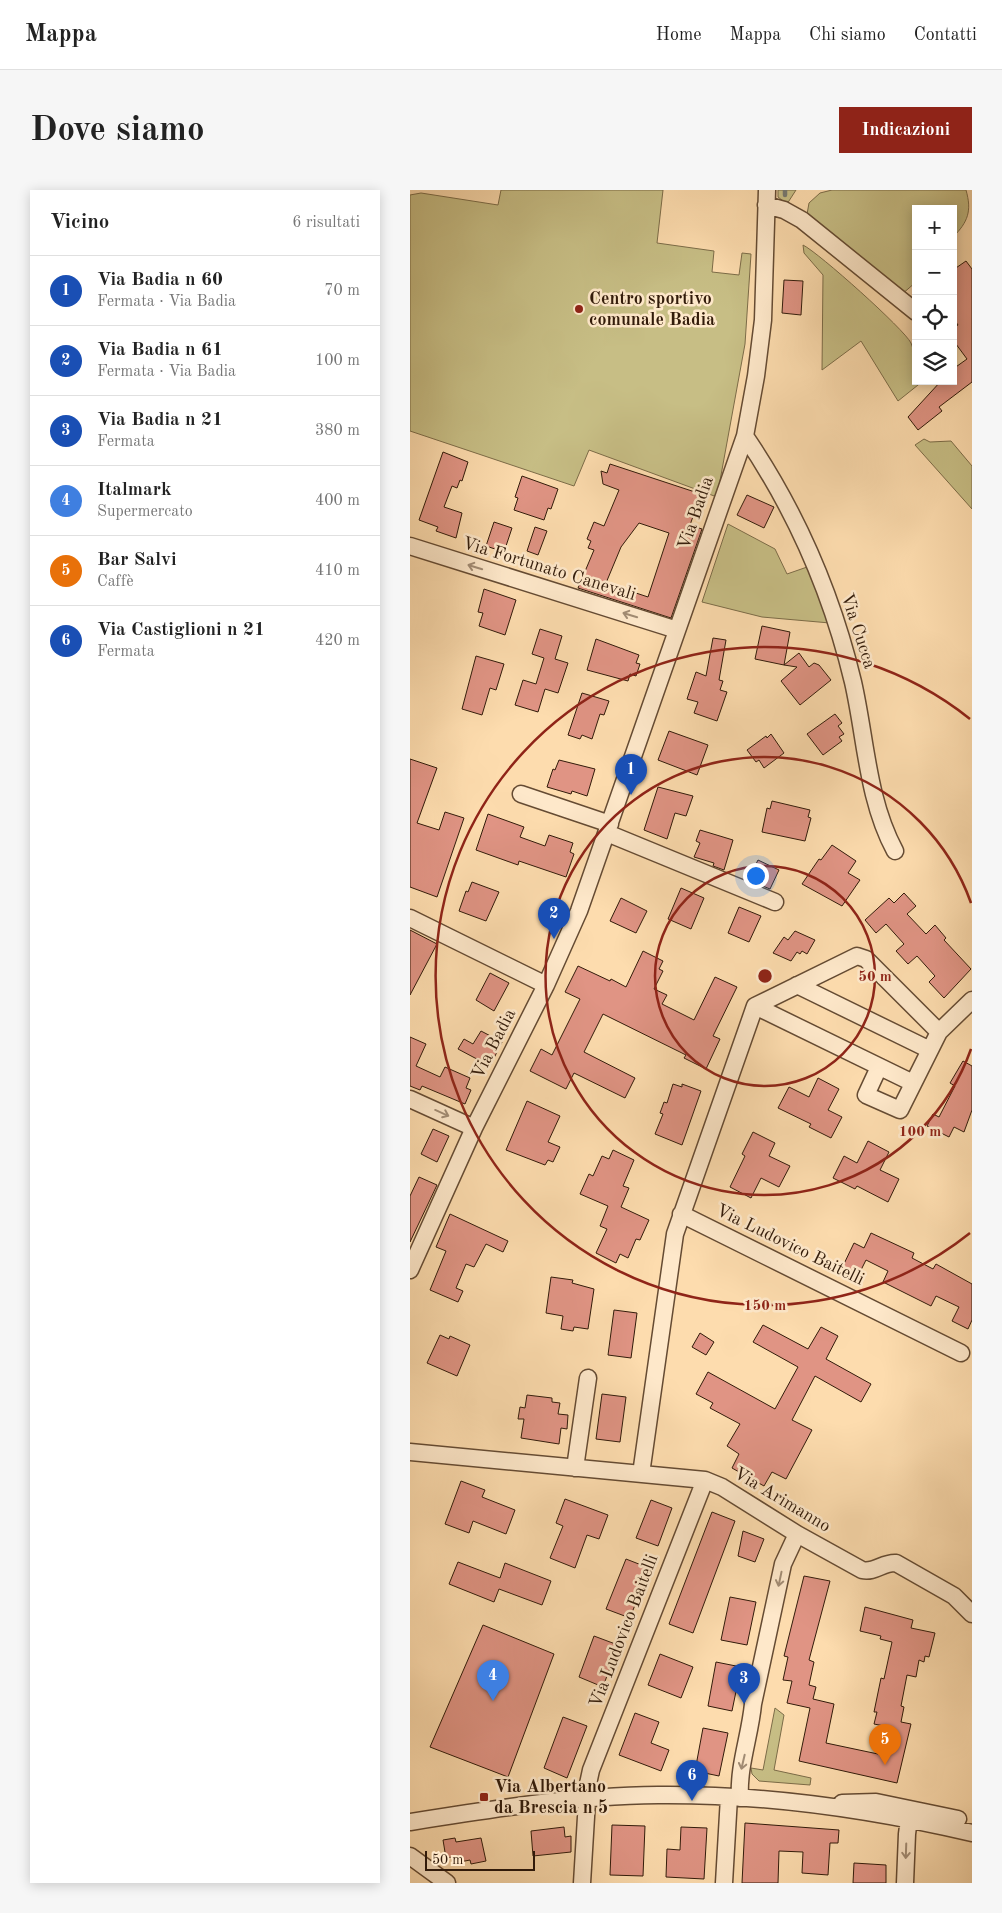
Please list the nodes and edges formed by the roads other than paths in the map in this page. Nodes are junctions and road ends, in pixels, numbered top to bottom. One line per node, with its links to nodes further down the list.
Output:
1 (767, 197): 2 (street, Via Badia); 3 (street, Via Badia)
2 (912, 309)
3 (745, 436): 5 (street, Via Badia); 8 (street, Via Cucca)
4 (410, 546): 5 (street, Via Fortunato Canevali, one-way to 4)
5 (677, 630): 7 (street, Via Badia)
6 (521, 794): 7 (street)
7 (608, 828): 9 (street); 11 (street, Via Badia)
8 (895, 852)
9 (775, 902)
10 (410, 918): 11 (street)
11 (546, 985): 20 (street, Via Badia)
12 (796, 985): 14 (street); 15 (street); 16 (street)
13 (972, 1000): 15 (street)
14 (755, 1006): 17 (street); 21 (street)
15 (939, 1032): 16 (street)
16 (930, 1050): 18 (street)
17 (879, 1067): 18 (street); 18 (street)
18 (914, 1083)
19 (410, 1099): 20 (street, one-way to 20)
20 (474, 1128): 22 (street, Via Badia)
21 (681, 1214): 23 (street, Via Ludovico Baitelli); 27 (street)
22 (410, 1270)
23 (961, 1353)
24 (588, 1378): 26 (street)
25 (410, 1452): 26 (street, Via Arimanno)
26 (576, 1468): 27 (street, Via Arimanno)
27 (641, 1474): 28 (street, Via Arimanno)
28 (705, 1480): 29 (street, Via Arimanno); 32 (street, Via Ludovico Baitelli)
29 (797, 1534): 30 (street, Via Arimanno); 31 (street, one-way to 31)
30 (972, 1614)
31 (734, 1798): 32 (street); 33 (street); 40 (street)
32 (587, 1799): 34 (street); 39 (street, Via Ludovico Baitelli)
33 (910, 1814): 35 (street); 36 (street); 41 (street, one-way to 41)
34 (410, 1822)
35 (972, 1822)
36 (972, 1833)
37 (410, 1856): 38 (street)
38 (447, 1883)
39 (582, 1883)
40 (724, 1883)
41 (905, 1883)

